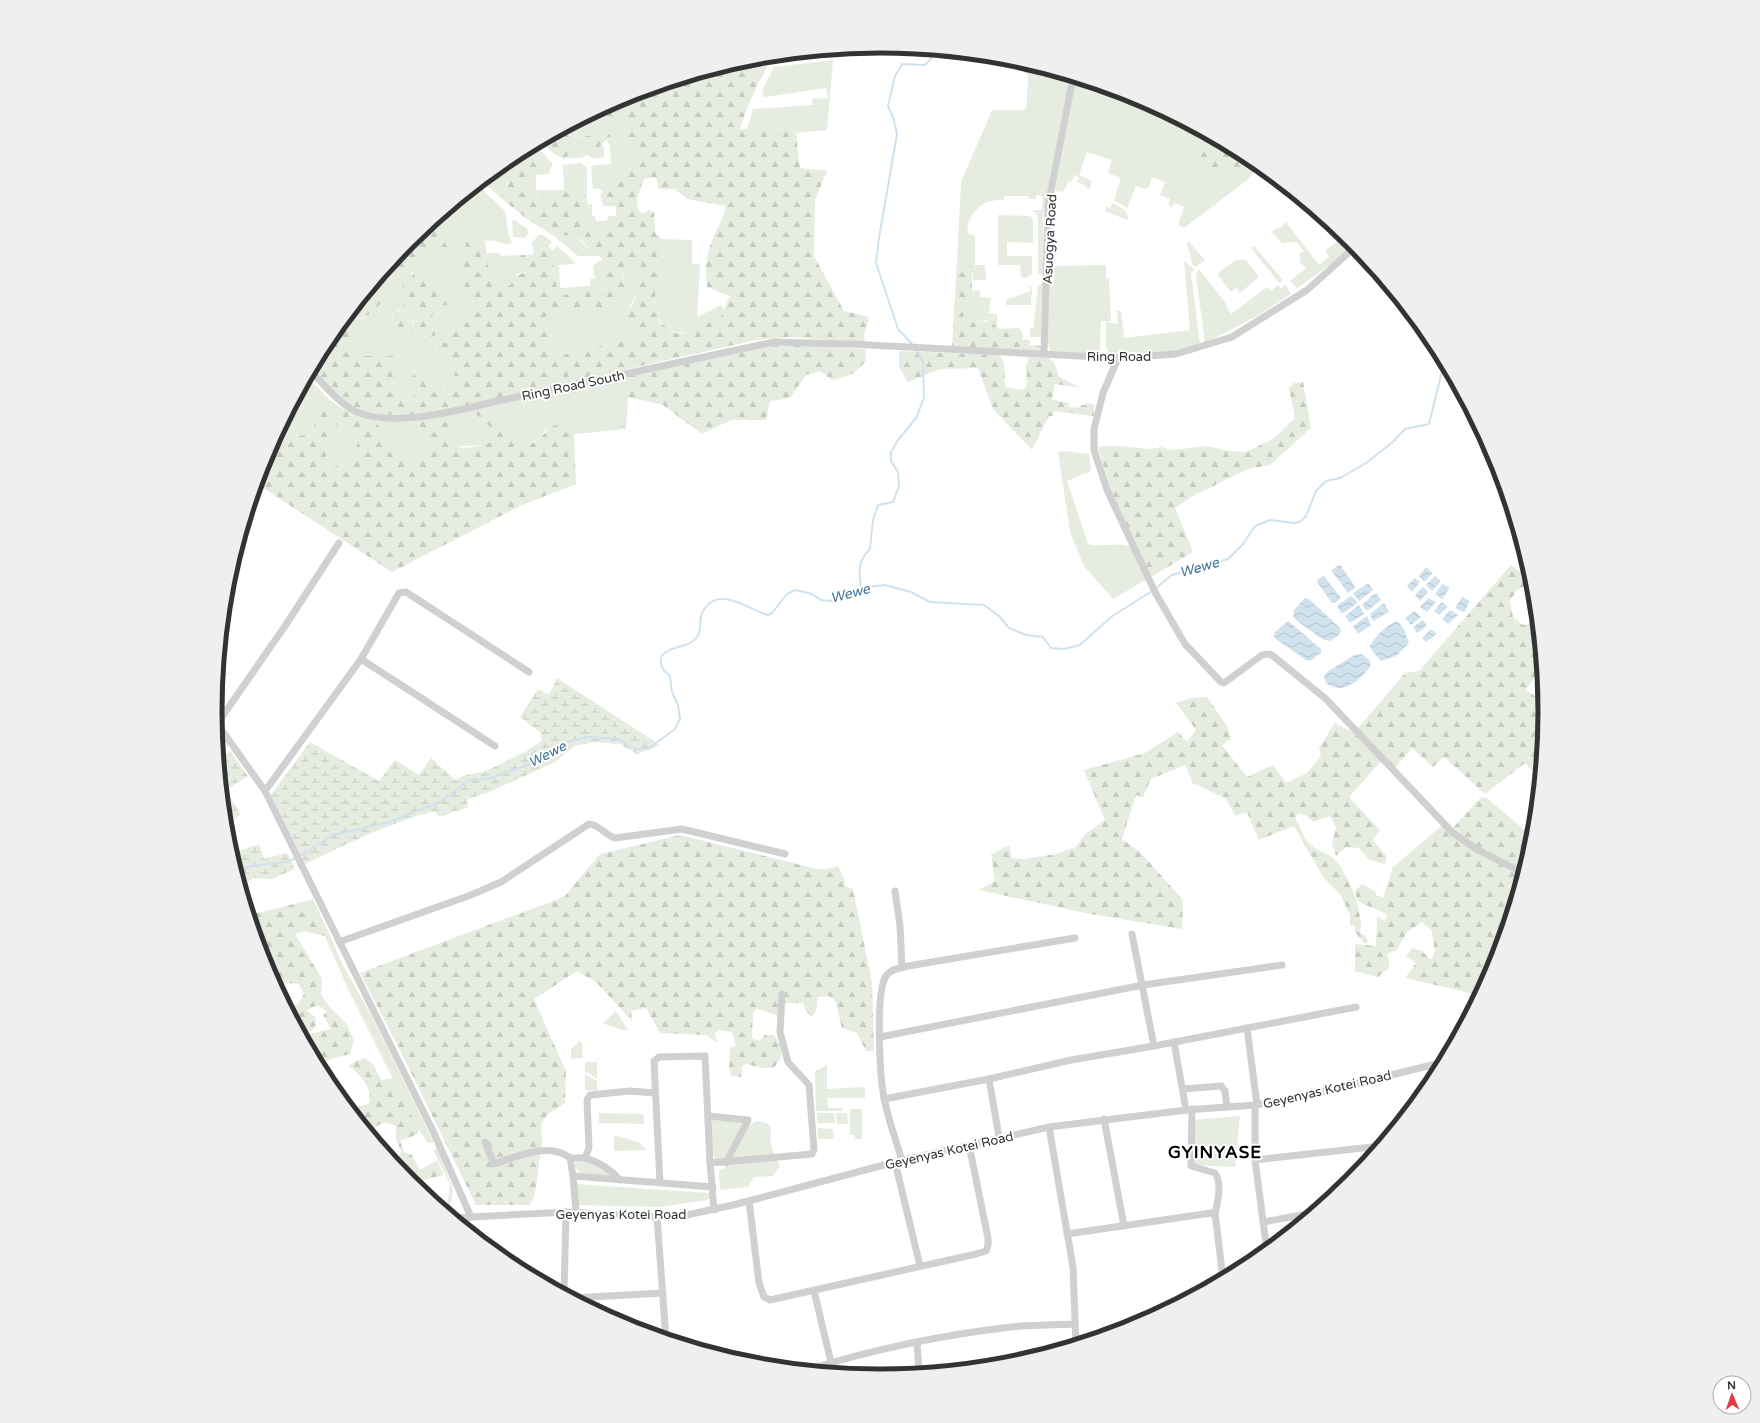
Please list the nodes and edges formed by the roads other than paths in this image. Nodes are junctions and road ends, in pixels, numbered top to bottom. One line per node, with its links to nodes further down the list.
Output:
1 (1072, 82): 4 (street, Asuogya Road)
2 (1351, 251): 5 (street, Ring Road)
3 (850, 344): 4 (street, Ring Road); 6 (street, Ring Road South)
4 (1044, 354): 5 (street, Ring Road)
5 (1118, 358): 15 (street)
6 (314, 375)
7 (339, 543): 10 (street)
8 (361, 659): 9 (street); 12 (street); 13 (street)
9 (529, 672)
10 (222, 714)
11 (222, 732): 13 (street)
12 (495, 746)
13 (265, 791): 19 (street)
14 (785, 854): 19 (street)
15 (1519, 871)
16 (895, 890): 21 (street)
17 (1132, 934): 22 (street)
18 (1074, 938): 21 (street)
19 (339, 942): 60 (street)
20 (1282, 965): 22 (street)
21 (902, 968): 26 (street)
22 (1143, 985): 26 (street); 28 (street)
23 (782, 994): 49 (street)
24 (1356, 1007): 25 (street)
25 (1247, 1028): 27 (street); 34 (street)
26 (880, 1037): 33 (street)
27 (1174, 1042): 28 (street); 31 (street)
28 (1154, 1046): 30 (street)
29 (1436, 1063): 34 (street, Geyenyas Kotei Road)
30 (989, 1079): 33 (street); 40 (street)
31 (1183, 1089): 35 (street); 36 (street)
32 (655, 1093): 37 (street); 45 (street); 52 (street)
33 (884, 1099): 47 (street)
34 (1256, 1105): 35 (street, Geyenyas Kotei Road); 46 (street)
35 (1227, 1107): 36 (street, Geyenyas Kotei Road)
36 (1189, 1110): 38 (street, Geyenyas Kotei Road); 58 (street)
37 (708, 1116): 48 (street); 49 (street)
38 (1104, 1119): 39 (street, Geyenyas Kotei Road); 64 (street)
39 (1049, 1127): 40 (street, Geyenyas Kotei Road); 65 (street)
40 (999, 1137): 42 (street, Geyenyas Kotei Road)
41 (485, 1142): 44 (street)
42 (970, 1145): 47 (street, Geyenyas Kotei Road); 67 (street)
43 (1374, 1147): 46 (street)
44 (570, 1158): 45 (street); 50 (street)
45 (585, 1158): 51 (street)
46 (1255, 1160): 63 (street)
47 (899, 1161): 54 (street, Geyenyas Kotei Road); 67 (street)
48 (710, 1163): 49 (street); 53 (street)
49 (726, 1163)
50 (572, 1176): 51 (street); 57 (street)
51 (620, 1180): 52 (street)
52 (660, 1184): 53 (street)
53 (713, 1187): 55 (street)
54 (749, 1201): 55 (street, Geyenyas Kotei Road); 70 (street)
55 (714, 1210): 61 (street, Geyenyas Kotei Road)
56 (566, 1212): 57 (street, Geyenyas Kotei Road); 60 (street, Geyenyas Kotei Road); 69 (street)
57 (576, 1212): 61 (street, Geyenyas Kotei Road)
58 (1215, 1215): 64 (street); 68 (street)
59 (1304, 1215): 63 (street)
60 (472, 1217): 62 (street, Geyenyas Kotei Road)
61 (657, 1217): 71 (street)
62 (459, 1218)
63 (1263, 1222): 66 (street)
64 (1124, 1226): 65 (street)
65 (1067, 1234): 73 (street)
66 (1266, 1245)
67 (920, 1266): 70 (street)
68 (1222, 1274)
69 (564, 1289)
70 (814, 1291): 77 (street)
71 (663, 1293): 72 (street); 74 (street)
72 (580, 1297)
73 (1075, 1324): 75 (street); 76 (street)
74 (666, 1334)
75 (1076, 1340)
76 (917, 1342): 77 (street); 79 (street)
77 (831, 1362): 78 (street)
78 (817, 1367)
79 (920, 1369)

